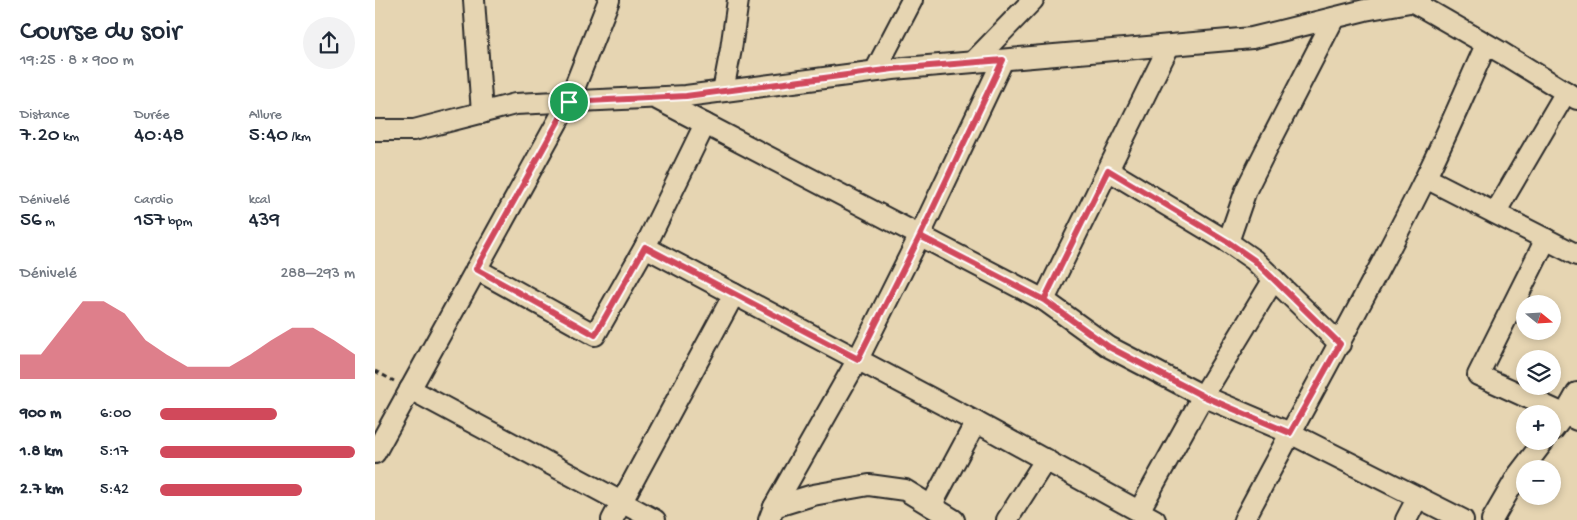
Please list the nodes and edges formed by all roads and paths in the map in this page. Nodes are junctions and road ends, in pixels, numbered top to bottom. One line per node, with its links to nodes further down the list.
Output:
1 (474, 0): 17 (street)
2 (609, 0): 16 (street)
3 (738, 0): 13 (street)
4 (912, 0): 12 (street)
5 (1033, 0): 11 (street)
6 (1415, 1): 7 (street); 8 (street)
7 (1334, 18): 9 (street); 25 (street)
8 (1487, 45): 14 (street); 21 (street)
9 (1169, 46): 10 (street); 20 (street)
10 (1003, 60): 11 (street); 23 (street)
11 (973, 62): 12 (street)
12 (875, 72): 13 (street)
13 (723, 91): 15 (street)
14 (1572, 96): 22 (street)
15 (654, 97): 16 (street); 18 (street)
16 (569, 102): 17 (street); 28 (street)
17 (482, 112): 19 (street)
18 (705, 124): 23 (street); 26 (street)
19 (375, 130)
20 (1108, 170): 25 (street); 31 (street)
21 (1426, 178): 22 (street); 32 (street)
22 (1495, 213): 24 (street)
23 (920, 236): 31 (street); 33 (street)
24 (1546, 239): 27 (street); 37 (street)
25 (1228, 242): 29 (street)
26 (645, 247): 28 (street); 30 (street)
27 (1577, 254)
28 (476, 269): 34 (street)
29 (1274, 279): 32 (street); 36 (street)
30 (734, 294): 33 (street); 45 (street)
31 (1044, 300): 36 (street)
32 (1340, 344): 39 (street)
33 (858, 359): 38 (street); 46 (street)
34 (410, 389): 41 (street); 45 (street)
35 (1577, 393): 37 (street)
36 (1203, 396): 39 (street); 47 (street)
37 (1571, 417)
38 (976, 422): 42 (street); 44 (street)
39 (1290, 433): 43 (street); 51 (street)
40 (1537, 450): 54 (street)
41 (375, 453)
42 (1046, 459): 47 (street); 50 (street)
43 (1418, 497): 52 (street); 53 (street)
44 (931, 506): 46 (street); 49 (street)
45 (617, 511): 48 (street)
46 (772, 514)
47 (1147, 516)
48 (655, 520)
49 (954, 520)
50 (1007, 520)
51 (1244, 520)
52 (1406, 520)
53 (1463, 520)
54 (1493, 520)

